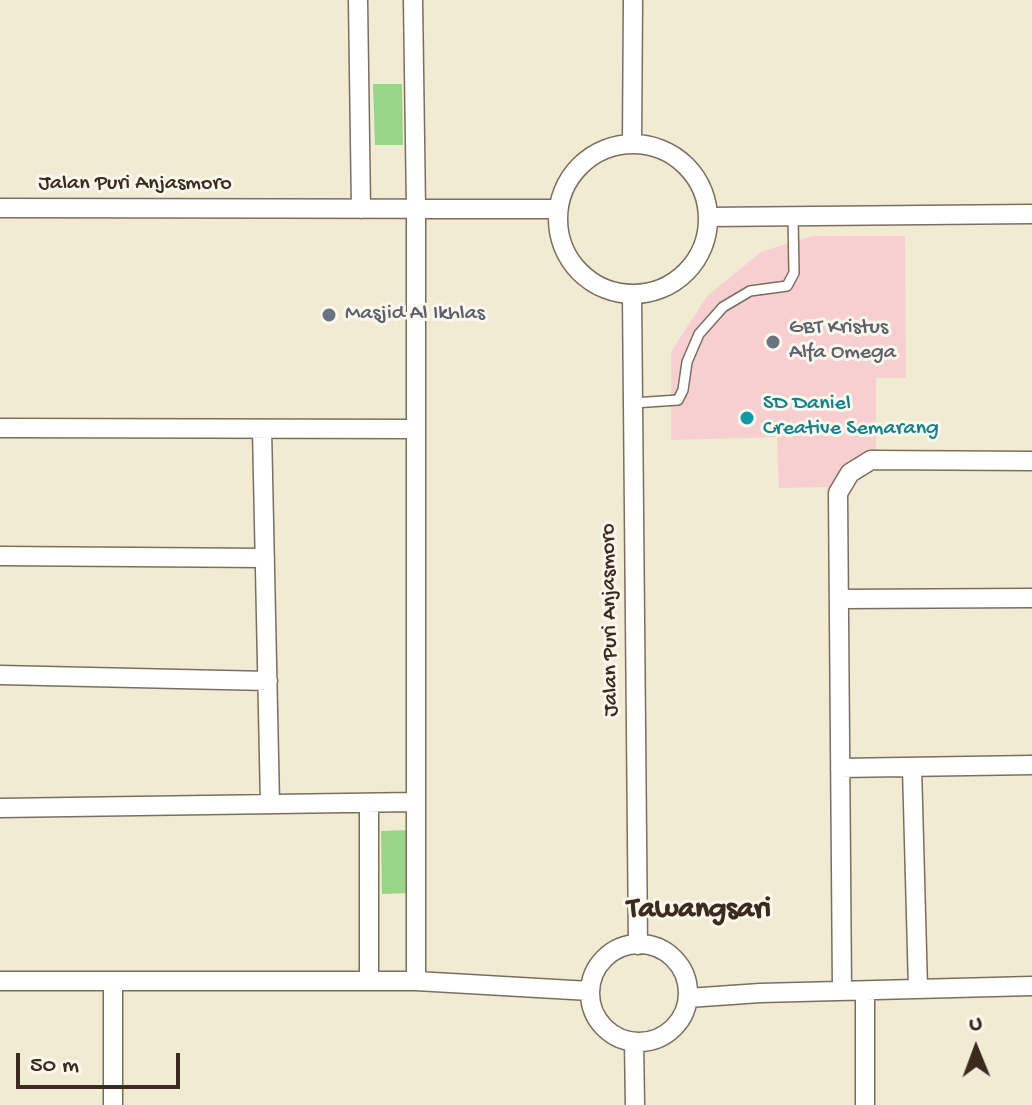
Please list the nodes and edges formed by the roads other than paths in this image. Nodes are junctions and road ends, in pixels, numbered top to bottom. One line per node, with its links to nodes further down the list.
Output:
1 (358, 0): 6 (street)
2 (413, 0): 7 (street)
3 (633, 0): 4 (street)
4 (632, 143): 8 (street); 11 (street)
5 (0, 208): 6 (street, Jalan Puri Anjasmoro)
6 (361, 209): 7 (street, Jalan Puri Anjasmoro)
7 (416, 209): 8 (street, Jalan Puri Anjasmoro); 16 (street)
8 (557, 209): 12 (street)
9 (1032, 214): 10 (street)
10 (793, 216): 11 (street); 13 (lane)
11 (709, 217): 12 (street)
12 (632, 295): 13 (street, Jalan Puri Anjasmoro)
13 (633, 403): 31 (street, Jalan Puri Anjasmoro)
14 (0, 428): 15 (street)
15 (262, 429): 16 (street); 19 (street)
16 (414, 429): 27 (street)
17 (1032, 461): 21 (street)
18 (0, 556): 19 (street)
19 (265, 558): 23 (street)
20 (1032, 598): 21 (street)
21 (839, 599): 26 (street)
22 (0, 675): 23 (street)
23 (268, 681): 28 (street)
24 (1032, 765): 25 (street)
25 (912, 767): 26 (street); 37 (street)
26 (840, 768): 39 (street)
27 (415, 802): 29 (street); 35 (street)
28 (270, 804): 29 (street); 30 (street)
29 (369, 804): 32 (street)
30 (0, 808)
31 (638, 945): 38 (street); 41 (street)
32 (369, 980): 34 (street); 35 (street)
33 (0, 981): 34 (street)
34 (113, 981): 43 (street)
35 (416, 981): 38 (street)
36 (1032, 986): 37 (street)
37 (918, 989): 40 (street)
38 (590, 991): 42 (street)
39 (842, 991): 40 (street); 41 (street)
40 (865, 991): 45 (street)
41 (688, 998): 42 (street)
42 (634, 1042): 44 (street)
43 (113, 1105)
44 (635, 1105)
45 (865, 1105)

